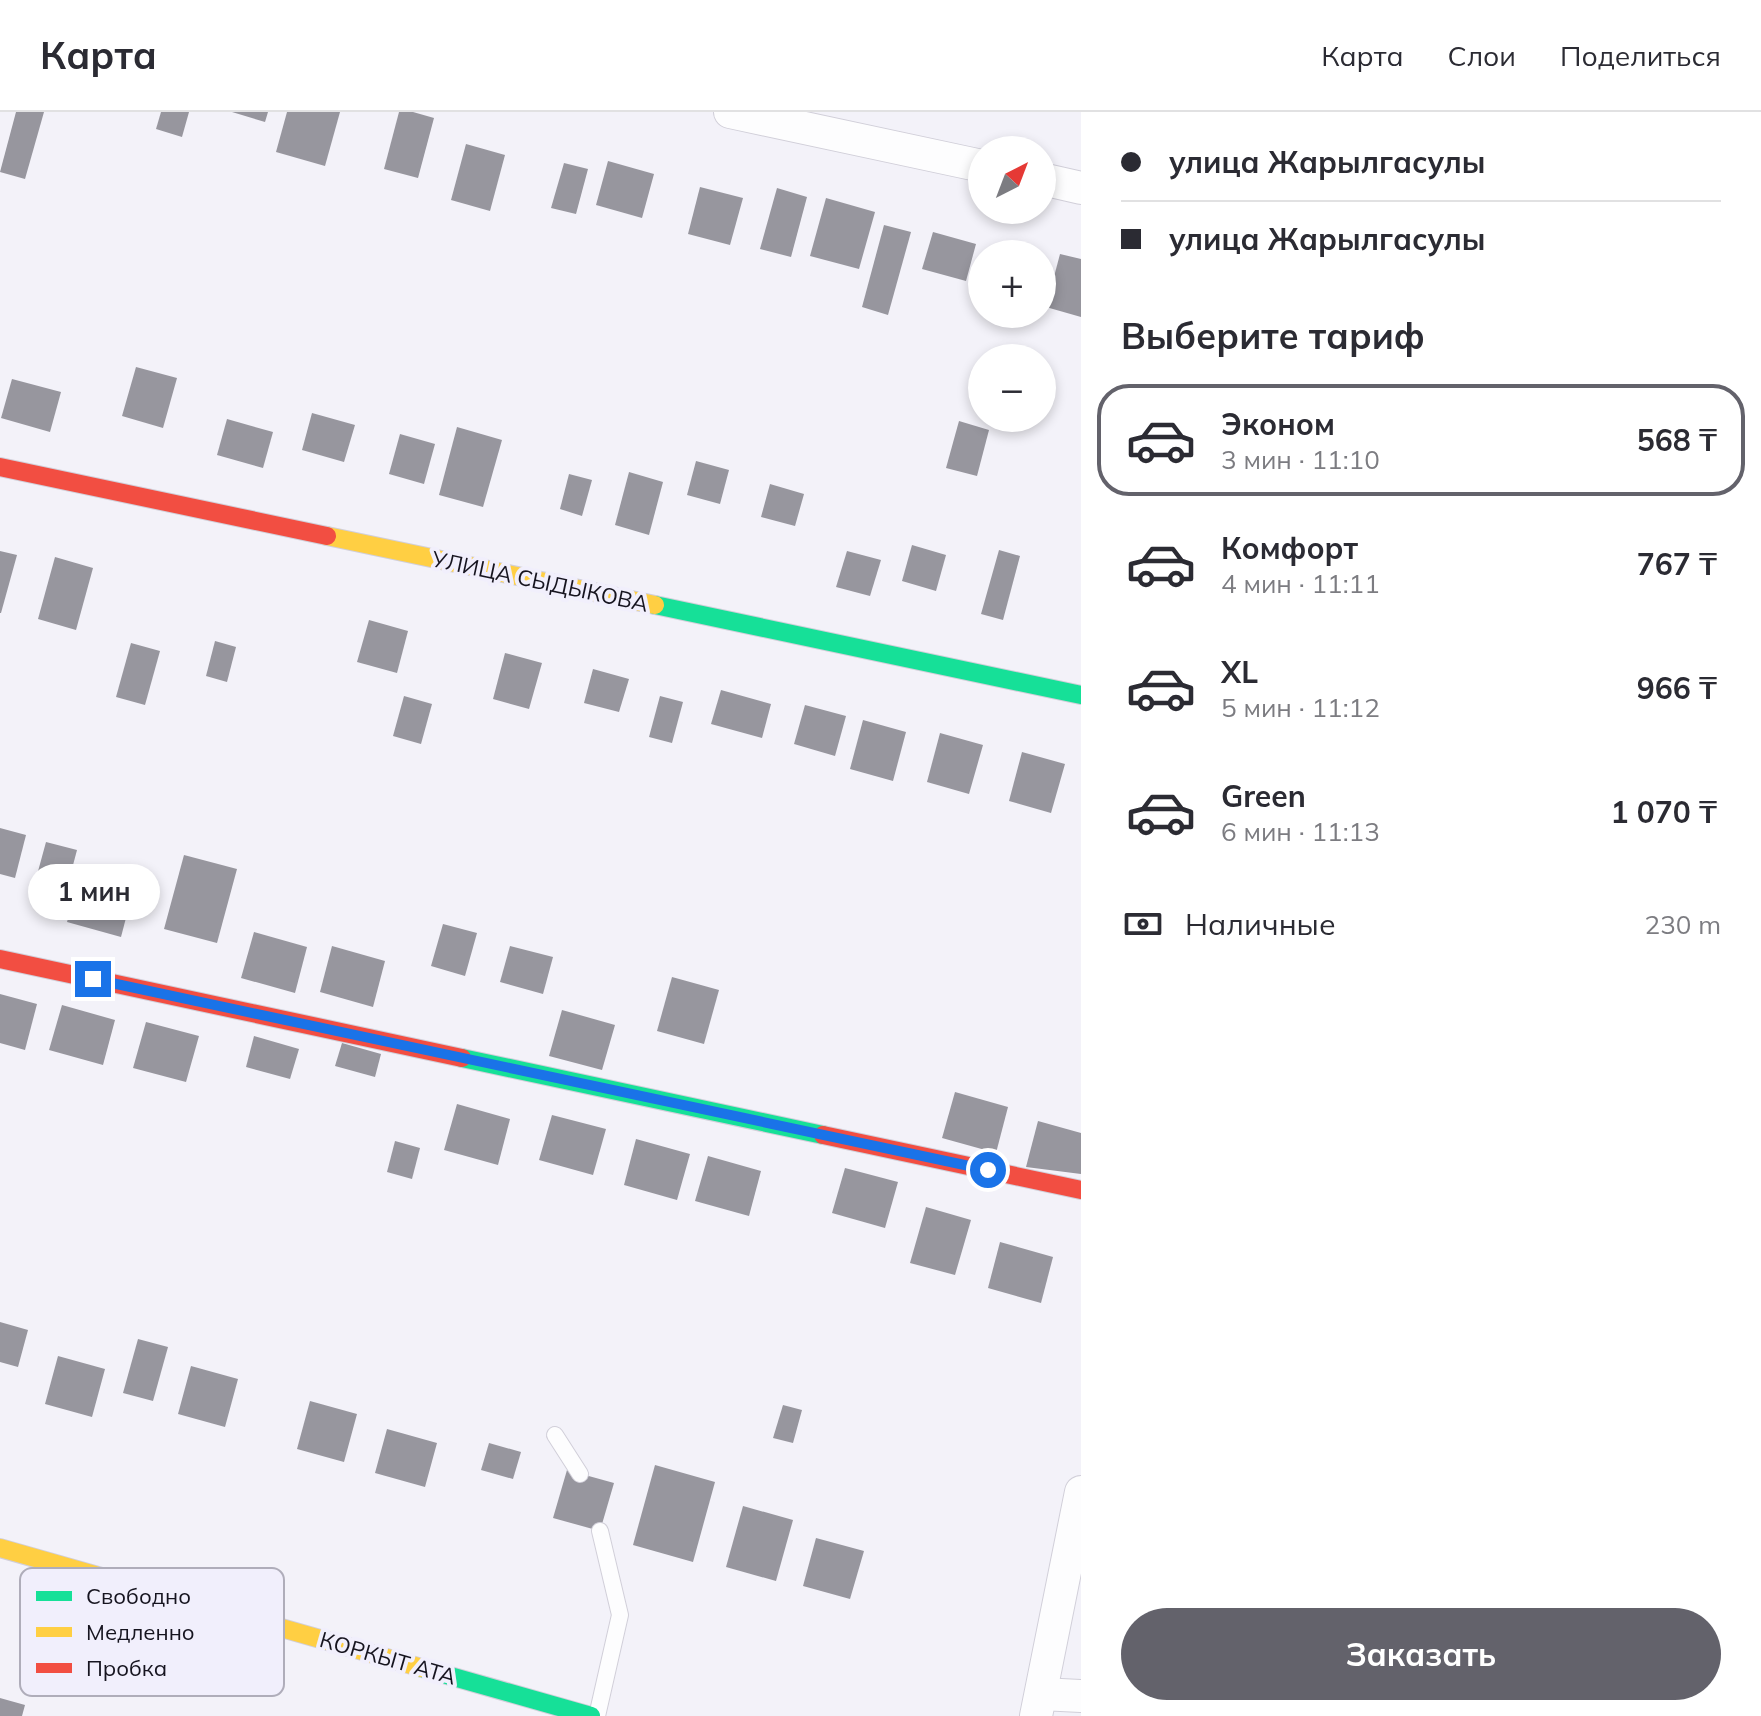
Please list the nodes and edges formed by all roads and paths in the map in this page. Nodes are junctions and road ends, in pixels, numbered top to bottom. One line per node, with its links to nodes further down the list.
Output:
1 (730, 112): 2 (street)
2 (968, 163)
3 (1056, 182): 4 (street)
4 (1081, 188)
5 (0, 467): 6 (street, УЛИЦА СЫДЫКОВА)
6 (1081, 695)
7 (0, 959): 8 (street)
8 (1081, 1190)
9 (555, 1435): 10 (lane)
10 (580, 1474)
11 (1081, 1492): 17 (street)
12 (600, 1531): 19 (lane)
13 (0, 1548): 14 (street, КОРКЫТ АТА)
14 (70, 1568)
15 (284, 1629): 18 (street, КОРКЫТ АТА)
16 (1081, 1696): 17 (street)
17 (1039, 1705)
18 (591, 1716)
19 (597, 1716)

